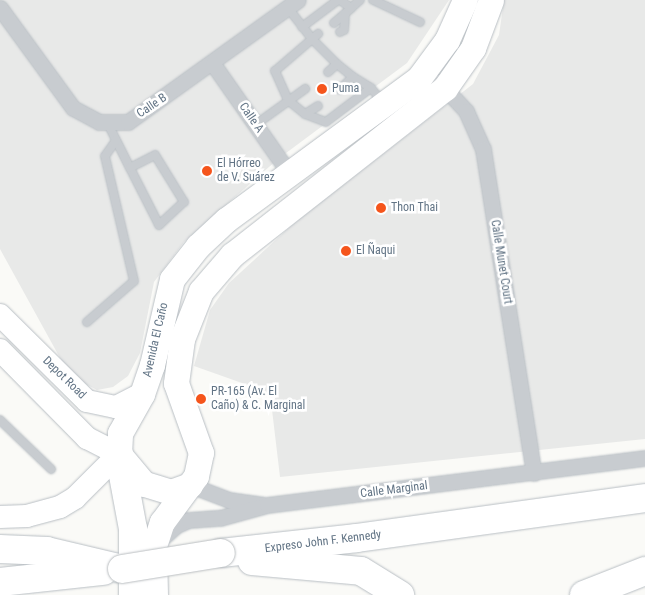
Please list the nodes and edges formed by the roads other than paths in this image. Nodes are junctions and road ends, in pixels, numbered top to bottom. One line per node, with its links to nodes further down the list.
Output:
1 (339, 0): 8 (lane); 11 (lane)
2 (360, 0): 8 (lane)
3 (373, 0): 9 (lane)
4 (465, 0): 16 (main road, Avenida El Caño)
5 (491, 0): 19 (main road, Avenida El Caño)
6 (293, 4): 11 (lane); 14 (street, Calle B)
7 (0, 8): 26 (street, Calle B)
8 (348, 11): 10 (lane); 12 (lane)
9 (420, 22)
10 (334, 24)
11 (302, 27): 13 (lane)
12 (340, 32)
13 (315, 37): 15 (lane); 23 (lane)
14 (213, 64): 26 (street, Calle B); 27 (street, Calle A)
15 (337, 64): 17 (lane); 18 (lane)
16 (427, 68): 19 (street, Calle Munet Court); 22 (main road, Avenida El Caño)
17 (328, 72)
18 (354, 77): 21 (lane); 22 (lane)
19 (445, 88): 39 (street, Calle Munet Court); 40 (main road, Avenida El Caño)
20 (305, 89): 23 (lane)
21 (340, 89)
22 (378, 96): 25 (lane); 30 (main road, Avenida El Caño)
23 (288, 100): 25 (lane); 27 (lane)
24 (318, 106): 25 (lane)
25 (305, 114)
26 (107, 122): 28 (lane)
27 (255, 125): 30 (street, Calle A)
28 (116, 140): 29 (lane); 32 (lane)
29 (130, 168): 29 (lane)
30 (289, 173): 34 (main road, Avenida El Caño)
31 (0, 315): 34 (street, Depot Road)
32 (87, 322)
33 (0, 350): 36 (street, Depot Road)
34 (142, 394): 36 (main road, Avenida El Caño)
35 (0, 420): 38 (lane)
36 (119, 454): 40 (main road); 43 (street); 50 (highway)
37 (645, 458): 39 (street, Calle Marginal)
38 (50, 469)
39 (534, 473): 42 (street, Calle Marginal)
40 (190, 485): 42 (street); 44 (main road, Avenida El Caño)
41 (645, 498): 46 (highway, Expreso John F. Kennedy)
42 (267, 505): 44 (street, Calle Marginal)
43 (0, 517)
44 (154, 546): 51 (main road, Avenida El Caño)
45 (0, 549): 47 (highway)
46 (220, 553): 47 (highway, Expreso John F. Kennedy, bridge); 52 (highway)
47 (122, 569): 49 (highway, Expreso John F. Kennedy)
48 (645, 571): 53 (highway)
49 (0, 582)
50 (133, 595)
51 (155, 595)
52 (400, 595)
53 (584, 595)

